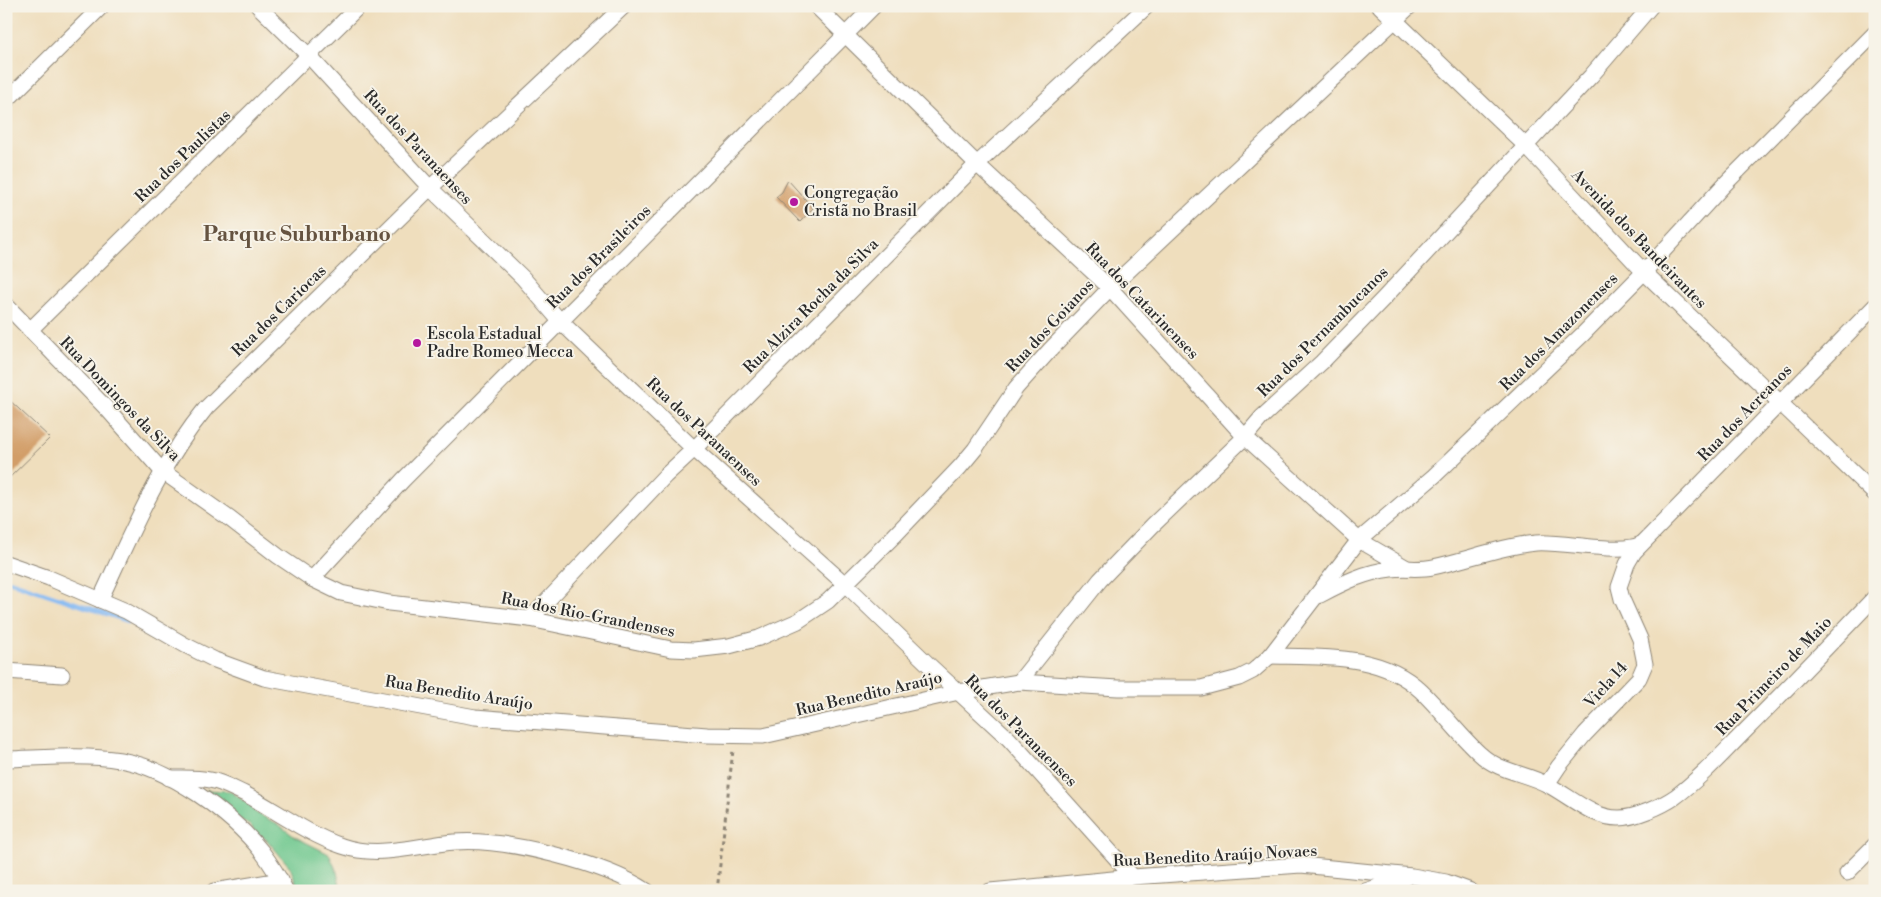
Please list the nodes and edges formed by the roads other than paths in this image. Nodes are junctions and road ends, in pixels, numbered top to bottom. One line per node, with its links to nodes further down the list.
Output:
1 (102, 6): 15 (street)
2 (258, 6): 14 (street, Rua dos Paranaenses)
3 (359, 6): 14 (street, Rua dos Paulistas)
4 (624, 6): 18 (street, Rua dos Cariocas)
5 (816, 6): 13 (street, Rua dos Catarinenses)
6 (874, 6): 13 (street, Rua dos Brasileiros)
7 (1148, 6): 17 (street, Rua Alzira Rocha da Silva)
8 (1380, 6): 11 (street, Avenida dos Bandeirantes)
9 (1410, 6): 11 (street, Rua dos Goianos)
10 (1651, 6): 16 (street, Rua dos Pernambucanos)
11 (1396, 21): 16 (street, Avenida dos Bandeirantes); 20 (street, Rua dos Goianos)
12 (1875, 33): 19 (street, Rua dos Amazonenses)
13 (845, 36): 17 (street, Rua dos Catarinenses); 23 (street, Rua dos Brasileiros)
14 (309, 56): 18 (street, Rua dos Paranaenses); 24 (street, Rua dos Paulistas)
15 (6, 101)
16 (1526, 145): 19 (street, Avenida dos Bandeirantes); 26 (street, Rua dos Pernambucanos)
17 (977, 164): 20 (street, Rua dos Catarinenses); 27 (street, Rua Alzira Rocha da Silva)
18 (430, 188): 23 (street, Rua dos Paranaenses); 28 (street, Rua dos Cariocas)
19 (1644, 272): 25 (street, Avenida dos Bandeirantes); 30 (street, Rua dos Amazonenses)
20 (1110, 288): 26 (street, Rua dos Catarinenses); 35 (street, Rua dos Goianos)
21 (6, 305): 24 (street, Rua Domingos da Silva)
22 (1875, 306): 25 (street, Rua dos Acreanos)
23 (560, 321): 27 (street, Rua dos Paranaenses); 34 (street, Rua dos Brasileiros)
24 (30, 330): 28 (street, Rua Domingos da Silva)
25 (1780, 403): 29 (street, Avenida dos Bandeirantes); 31 (street, Rua dos Acreanos)
26 (1245, 437): 30 (street, Rua dos Catarinenses); 43 (street, Rua dos Pernambucanos)
27 (694, 449): 35 (street, Rua dos Paranaenses); 39 (street, Rua Alzira Rocha da Silva)
28 (162, 471): 34 (street, Rua Domingos da Silva); 38 (street, Rua dos Cariocas)
29 (1875, 494)
30 (1359, 540): 33 (street, Rua dos Catarinenses); 36 (street, Rua dos Amazonenses)
31 (1642, 544): 33 (street); 47 (street, Viela 14)
32 (6, 563): 38 (street, Rua Benedito Araújo)
33 (1407, 568): 36 (street)
34 (312, 579): 39 (street, Rua dos Rio-Grandenses)
35 (845, 584): 39 (street, Rua dos Rio-Grandenses); 44 (street, Rua dos Paranaenses)
36 (1315, 597): 40 (street, Rua dos Amazonenses)
37 (1875, 597): 47 (street, Rua Primeiro de Maio)
38 (100, 600): 44 (street, Rua Benedito Araújo)
39 (530, 619)
40 (1270, 656): 43 (street, Rua Benedito Araújo); 47 (street)
41 (6, 671): 42 (street)
42 (62, 675)
43 (1019, 682): 44 (street, Rua Benedito Araújo)
44 (959, 692): 51 (street, Rua dos Paranaenses)
45 (6, 759): 46 (street)
46 (169, 778): 52 (street); 54 (street)
47 (1547, 784)
48 (1875, 845): 49 (street)
49 (1847, 873)
50 (1412, 876): 51 (street, Rua Benedito Araújo Novaes); 56 (street); 57 (street, Rua Benedito Araújo Novaes)
51 (1133, 877): 55 (street, Rua Benedito Araújo Novaes)
52 (283, 886): 53 (street)
53 (214, 891)
54 (647, 891)
55 (990, 891)
56 (1365, 891)
57 (1471, 891)

